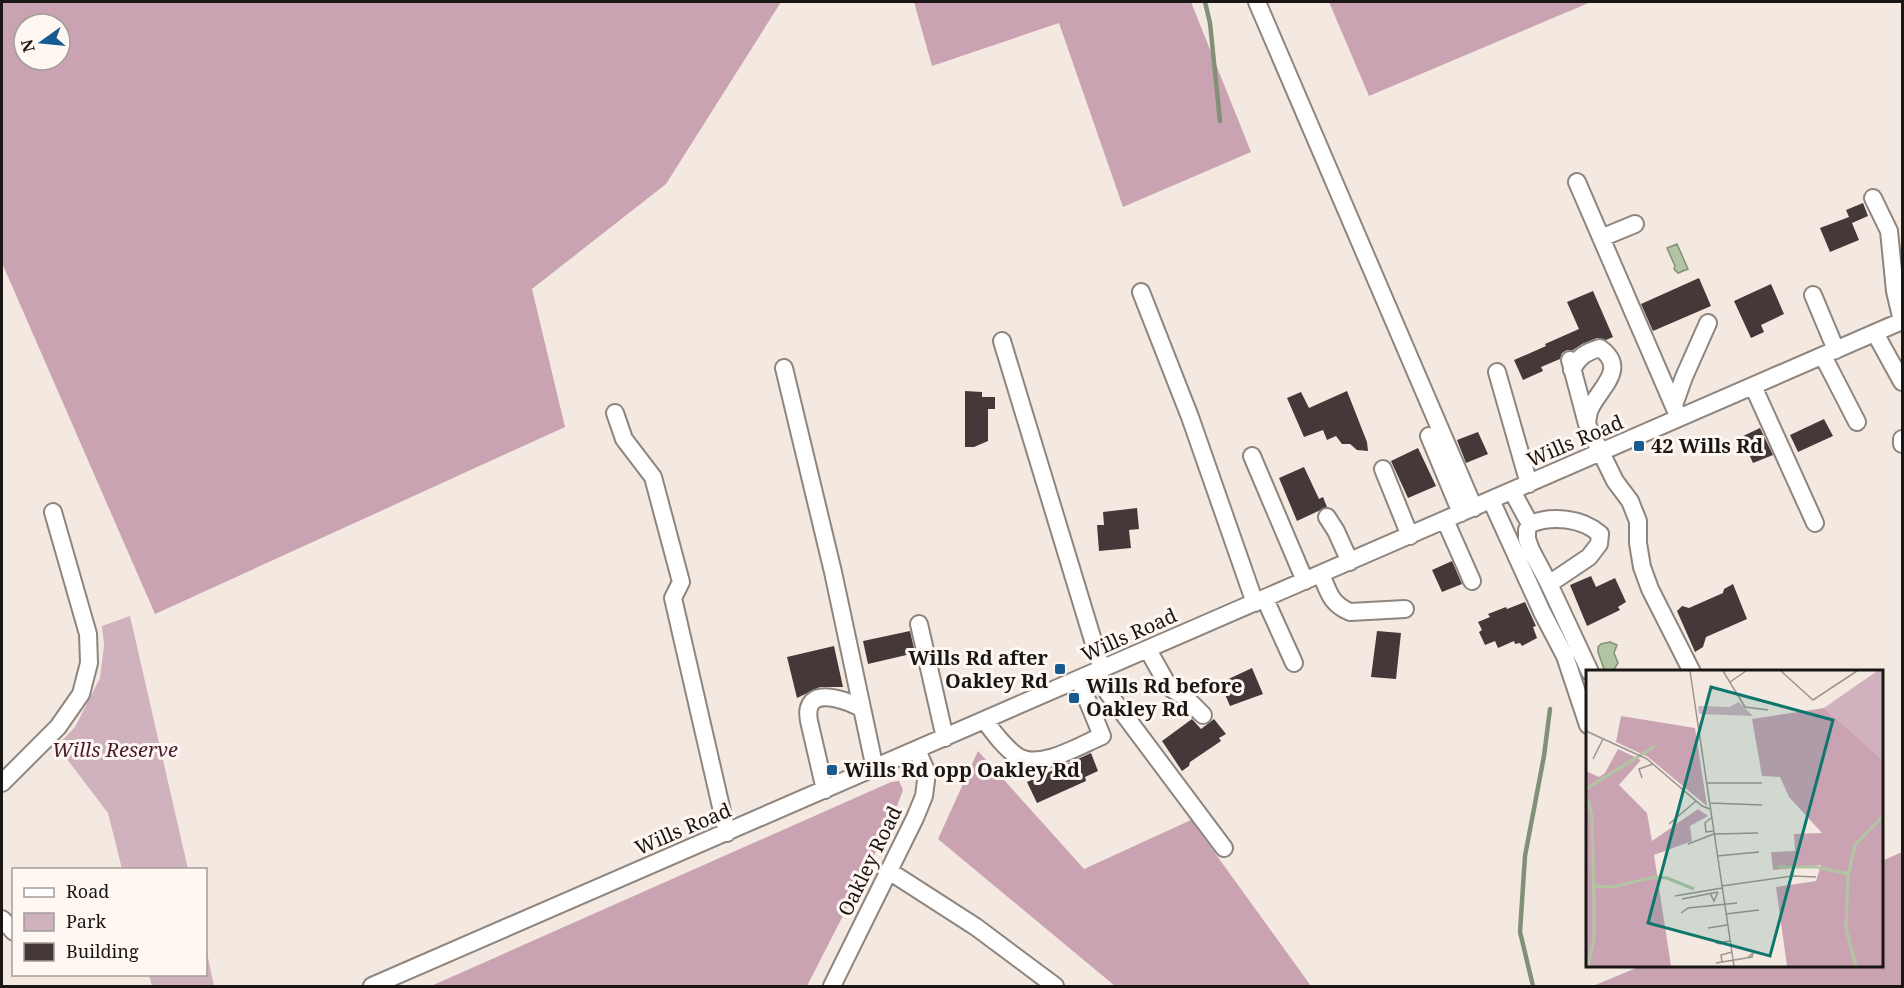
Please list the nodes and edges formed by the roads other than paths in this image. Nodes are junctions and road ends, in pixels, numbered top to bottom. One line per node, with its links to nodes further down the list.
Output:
1 (1257, 2): 30 (street)
2 (1577, 182): 5 (street)
3 (1873, 198): 8 (street)
4 (1635, 224): 5 (street)
5 (1601, 238): 17 (street)
6 (1141, 292): 42 (street)
7 (1813, 295): 12 (street)
8 (1902, 321): 10 (street, Wills Road)
9 (1708, 323): 17 (street)
10 (1875, 333): 12 (street, Wills Road); 15 (street)
11 (1002, 341): 49 (street)
12 (1830, 353): 16 (street, Wills Road); 19 (street)
13 (784, 368): 51 (street)
14 (1497, 372): 27 (street)
15 (1902, 382)
16 (1754, 386): 17 (street, Wills Road); 34 (street)
17 (1677, 412): 24 (street, Wills Road)
18 (615, 413): 60 (street)
19 (1857, 422)
20 (1587, 424): 20 (street); 24 (street)
21 (1429, 436): 30 (street)
22 (1902, 439): 23 (street)
23 (1902, 444)
24 (1600, 453): 27 (street, Wills Road); 48 (street)
25 (1252, 456): 39 (street)
26 (1383, 469): 36 (street)
27 (1529, 484): 28 (street, Wills Road)
28 (1512, 491): 29 (street, Wills Road); 35 (street)
29 (1491, 500): 30 (street, Wills Road); 54 (street)
30 (1468, 510): 33 (street, Wills Road)
31 (53, 512): 58 (street)
32 (1327, 517): 37 (street)
33 (1445, 520): 36 (street, Wills Road); 40 (street)
34 (1815, 523)
35 (1530, 524): 41 (street); 41 (street)
36 (1410, 536): 37 (street, Wills Road)
37 (1350, 562): 38 (street, Wills Road)
38 (1321, 574): 39 (street, Wills Road); 43 (street)
39 (1305, 581): 42 (street, Wills Road)
40 (1472, 581)
41 (1549, 584): 47 (street)
42 (1260, 601): 45 (street, Wills Road); 46 (street)
43 (1406, 609)
44 (919, 624): 55 (street)
45 (1148, 650): 49 (street, Wills Road); 52 (street)
46 (1294, 663)
47 (1589, 670)
48 (1691, 670)
49 (1100, 671): 50 (street, Wills Road); 61 (street)
50 (1079, 680): 53 (street, Wills Road); 53 (street)
51 (862, 709): 57 (street); 59 (street)
52 (1203, 715)
53 (985, 721): 55 (street, Wills Road)
54 (1586, 722)
55 (945, 738): 56 (street, Wills Road)
56 (918, 750): 57 (street, Wills Road); 62 (street, Oakley Road)
57 (875, 769): 59 (street, Wills Road)
58 (2, 783)
59 (825, 790): 60 (street, Wills Road)
60 (727, 833): 63 (street, Wills Road)
61 (1224, 848)
62 (889, 871): 64 (street, Oakley Road); 65 (street)
63 (372, 987)
64 (832, 987)
65 (1055, 987)

